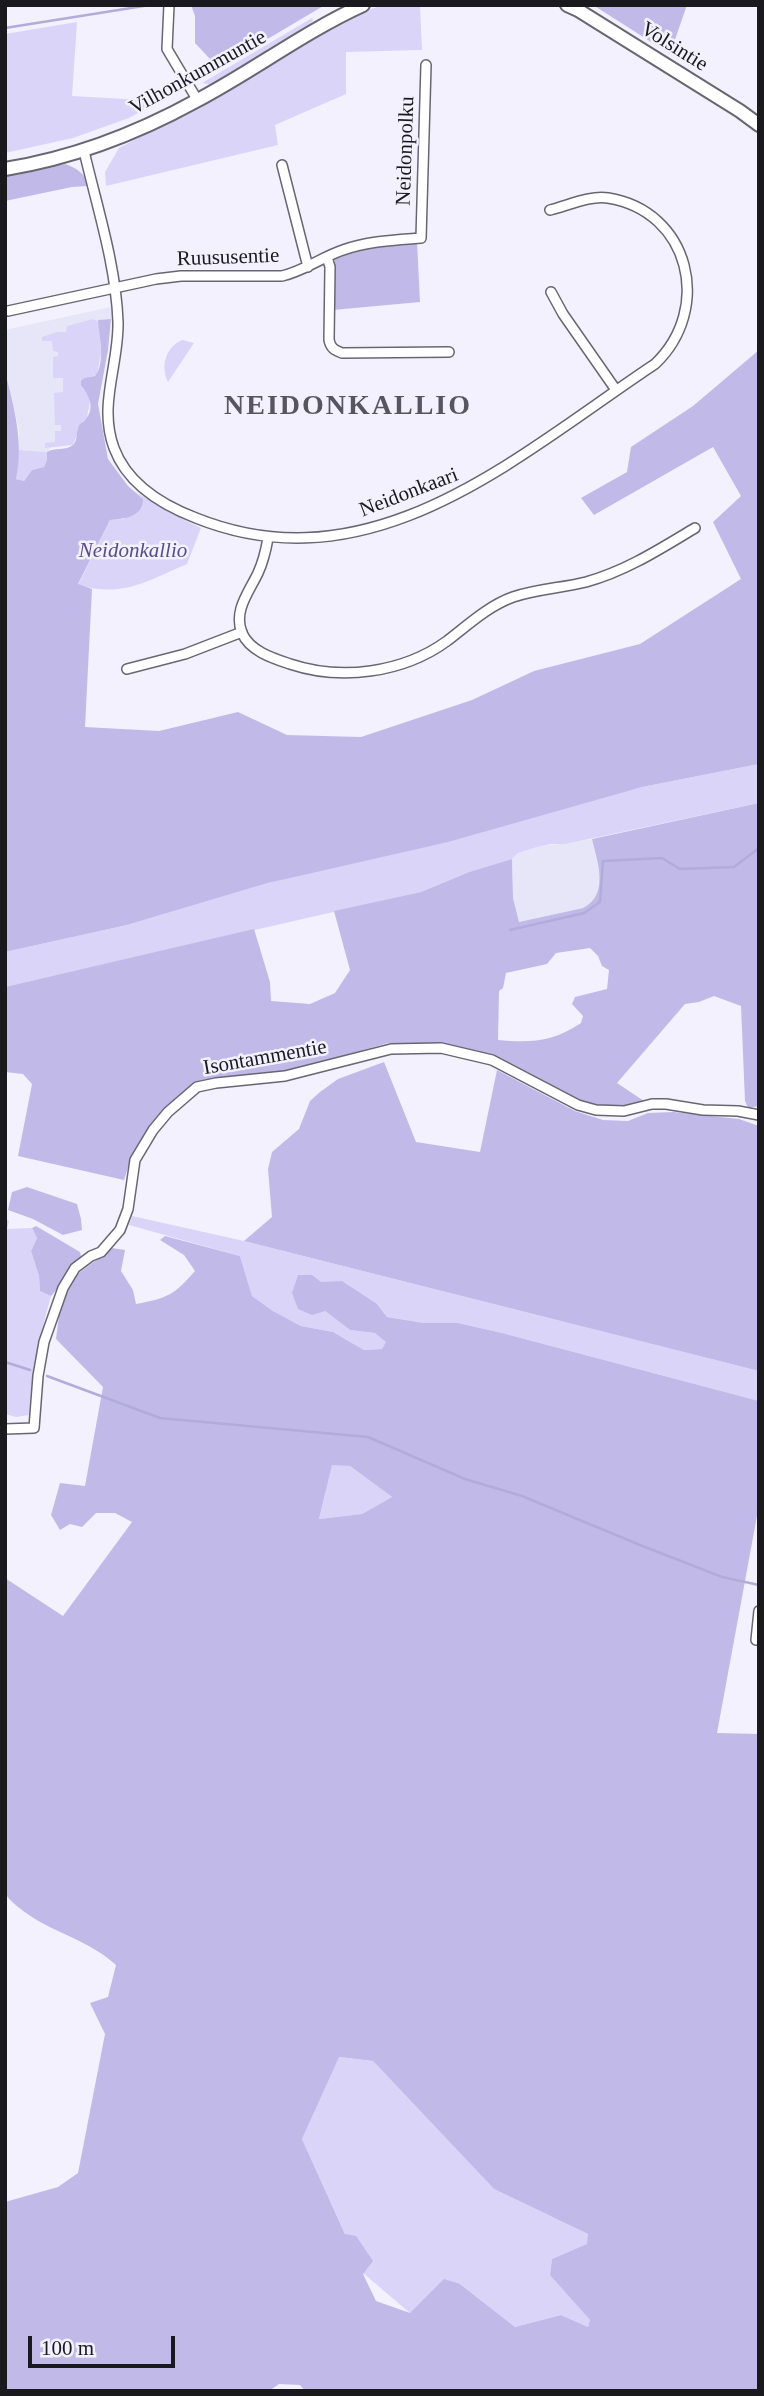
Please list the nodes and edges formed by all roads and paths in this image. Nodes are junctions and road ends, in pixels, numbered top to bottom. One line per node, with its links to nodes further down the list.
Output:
1 (169, 5): 5 (street)
2 (363, 5): 5 (street, Vilhonkummuntie)
3 (567, 5): 6 (street, Volsintie)
4 (426, 65): 11 (street, Neidonpolku)
5 (198, 101): 7 (street, Vilhonkummuntie)
6 (759, 125)
7 (84, 151): 9 (street, Vilhonkummuntie); 14 (street, Neidonkaari)
8 (282, 165): 13 (street)
9 (5, 169)
10 (550, 210): 18 (street, Neidonkaari)
11 (421, 239): 12 (street, Ruususentie)
12 (327, 257): 13 (street, Ruususentie); 17 (street)
13 (308, 267): 14 (street, Ruususentie)
14 (116, 288): 16 (street, Ruususentie); 20 (street, Neidonkaari)
15 (551, 292): 18 (street)
16 (8, 311)
17 (449, 352)
18 (615, 390): 20 (street, Neidonkaari)
19 (695, 528): 21 (street)
20 (268, 538): 21 (street)
21 (242, 632): 22 (street)
22 (127, 669)
23 (759, 1115): 24 (street, Isontammentie)
24 (5, 1429)
25 (759, 1611): 26 (street)
26 (755, 1640)

